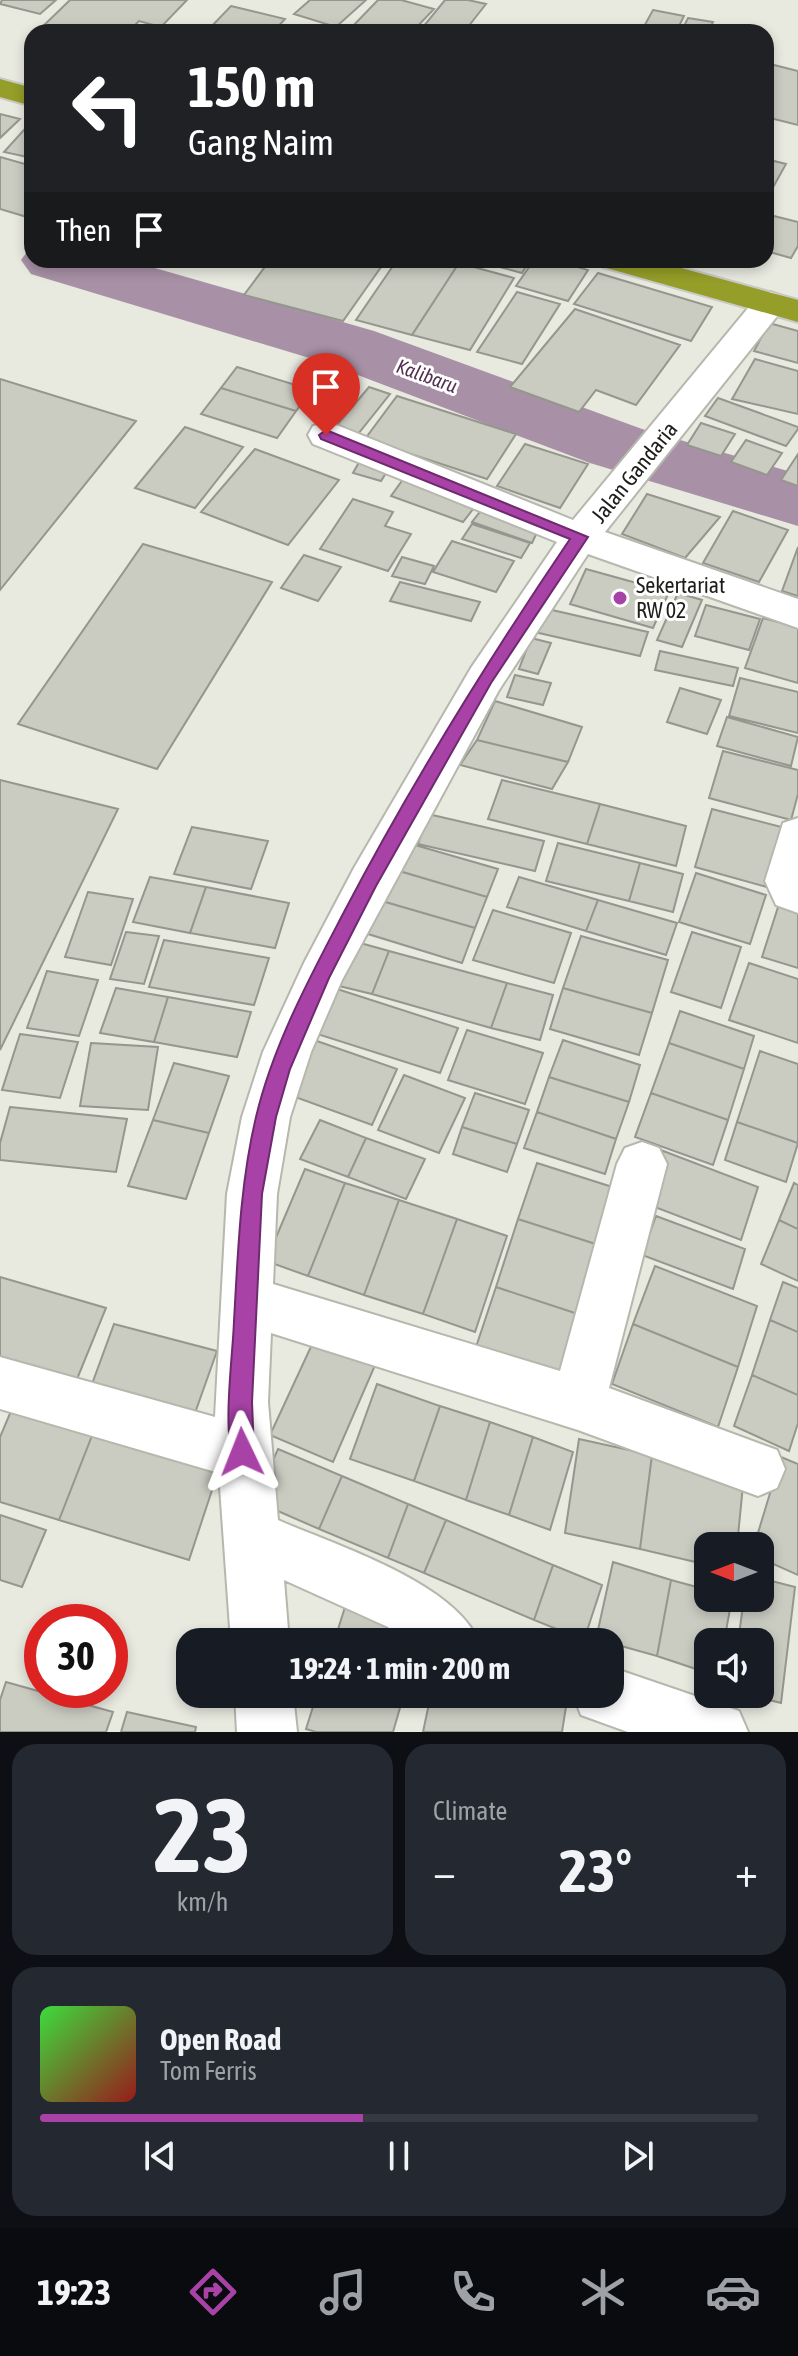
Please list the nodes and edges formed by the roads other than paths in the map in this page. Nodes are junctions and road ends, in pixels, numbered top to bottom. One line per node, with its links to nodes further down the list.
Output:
1 (0, 65): 2 (highway)
2 (24, 71)
3 (0, 88): 4 (highway)
4 (24, 95)
5 (650, 268): 7 (highway)
6 (720, 268): 7 (highway)
7 (789, 300): 9 (street, Jalan Gandaria)
8 (326, 435): 9 (street)
9 (580, 537): 10 (street); 14 (street, Jalan Gandaria)
10 (798, 614)
11 (798, 835): 12 (street)
12 (798, 895)
13 (642, 1164): 16 (street)
14 (248, 1301): 16 (street); 17 (street, Jalan Gandaria)
15 (0, 1383): 17 (street)
16 (578, 1403): 18 (street)
17 (242, 1452): 19 (street, Jalan Gandaria)
18 (758, 1469)
19 (250, 1536): 20 (street, Jalan Gandaria); 21 (street)
20 (259, 1628)
21 (433, 1628)
22 (624, 1701): 25 (street)
23 (265, 1708): 24 (street)
24 (267, 1732)
25 (718, 1732)

